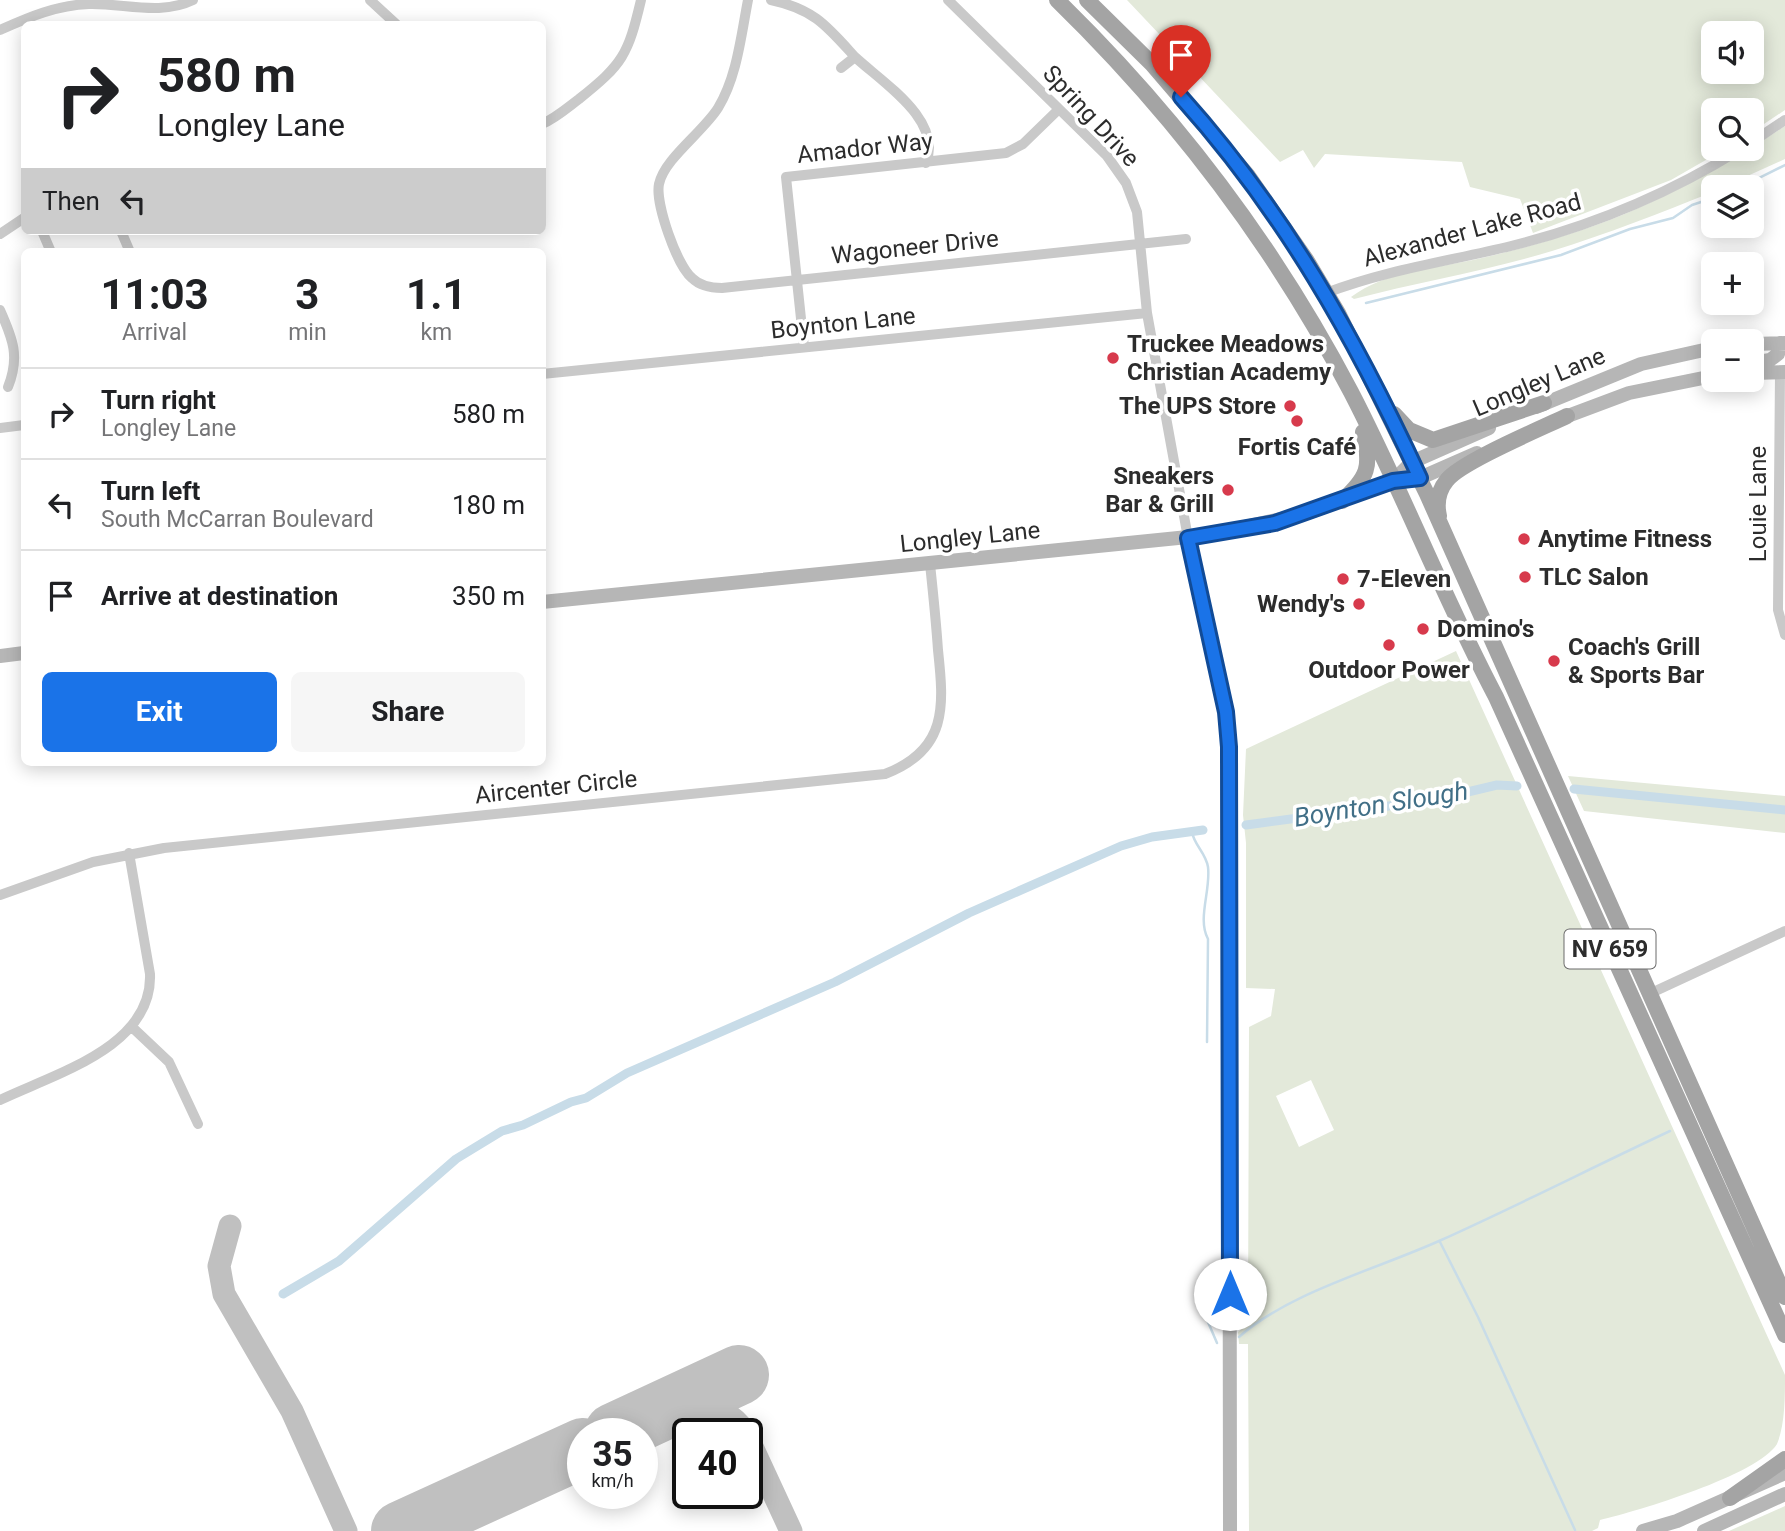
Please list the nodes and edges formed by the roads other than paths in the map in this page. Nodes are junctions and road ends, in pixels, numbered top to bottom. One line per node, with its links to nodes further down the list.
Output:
1 (193, 0): 9 (street)
2 (370, 0): 11 (street)
3 (641, 0): 18 (street)
4 (748, 0): 26 (street, Wagoneer Drive)
5 (771, 0): 14 (street)
6 (948, 0): 16 (street, Spring Drive)
7 (1057, 0): 42 (main road, NV 659)
8 (1087, 0): 27 (main road, NV 659)
9 (136, 3): 10 (street)
10 (22, 21)
11 (393, 21)
12 (21, 22): 13 (street)
13 (0, 30)
14 (855, 57): 15 (street); 21 (street)
15 (841, 68)
16 (1059, 109): 21 (street, Amador Way); 25 (street, Spring Drive)
17 (1785, 120): 19 (street)
18 (546, 122)
19 (1764, 134)
20 (1719, 161): 27 (street, Alexander Lake Road)
21 (926, 163): 26 (street, Amador Way)
22 (21, 220): 23 (street)
23 (0, 234)
24 (1186, 239): 25 (street, Wagoneer Drive)
25 (1140, 244): 26 (street, Wagoneer Drive); 29 (street, Spring Drive)
26 (797, 280): 31 (street, Amador Way)
27 (1326, 293): 41 (main road, NV 659)
28 (0, 310): 40 (street)
29 (1147, 313): 31 (street, Boynton Lane); 53 (street, Spring Drive)
30 (1764, 346): 32 (main road)
31 (804, 348): 38 (street, Boynton Lane)
32 (1783, 348): 34 (main road); 36 (main road)
33 (1701, 351): 44 (main road, Longley Lane)
34 (1764, 361)
35 (1701, 371): 43 (main road)
36 (1782, 372): 37 (main road); 56 (street, Louie Lane)
37 (1764, 373)
38 (546, 374)
39 (1701, 378): 43 (main road, Longley Lane)
40 (8, 387)
41 (1378, 391): 44 (main road); 48 (main road, NV 659)
42 (1351, 393): 50 (main road, NV 659); 51 (main road)
43 (1629, 393): 45 (main road, Longley Lane)
44 (1544, 403): 48 (main road, Longley Lane)
45 (1567, 416): 49 (main road, Longley Lane); 52 (main road)
46 (21, 425): 47 (street)
47 (0, 428)
48 (1412, 462): 49 (main road, NV 659); 50 (main road, Longley Lane)
49 (1420, 478): 50 (main road, Longley Lane); 52 (main road, NV 659)
50 (1393, 481): 51 (main road, Longley Lane); 60 (main road, NV 659)
51 (1342, 501): 53 (main road, Longley Lane)
52 (1441, 525): 63 (main road, NV 659)
53 (1188, 538): 54 (main road, Longley Lane); 73 (main road)
54 (930, 564): 55 (main road, Longley Lane); 59 (street, Aircenter Circle)
55 (546, 602)
56 (1785, 635)
57 (21, 653): 58 (main road)
58 (0, 656)
59 (129, 853): 61 (street, Aircenter Circle); 64 (street)
60 (1567, 856): 63 (main road); 68 (main road, NV 659)
61 (0, 895)
62 (1785, 931): 63 (street)
63 (1649, 994): 67 (main road, NV 659)
64 (132, 1028): 65 (street); 66 (street)
65 (0, 1100)
66 (198, 1124)
67 (1785, 1297)
68 (1785, 1335)
69 (1785, 1459): 72 (main road)
70 (1785, 1473): 72 (main road)
71 (1785, 1494): 75 (main road)
72 (1730, 1498): 74 (main road)
73 (1230, 1531)
74 (1643, 1531)
75 (1704, 1531)

